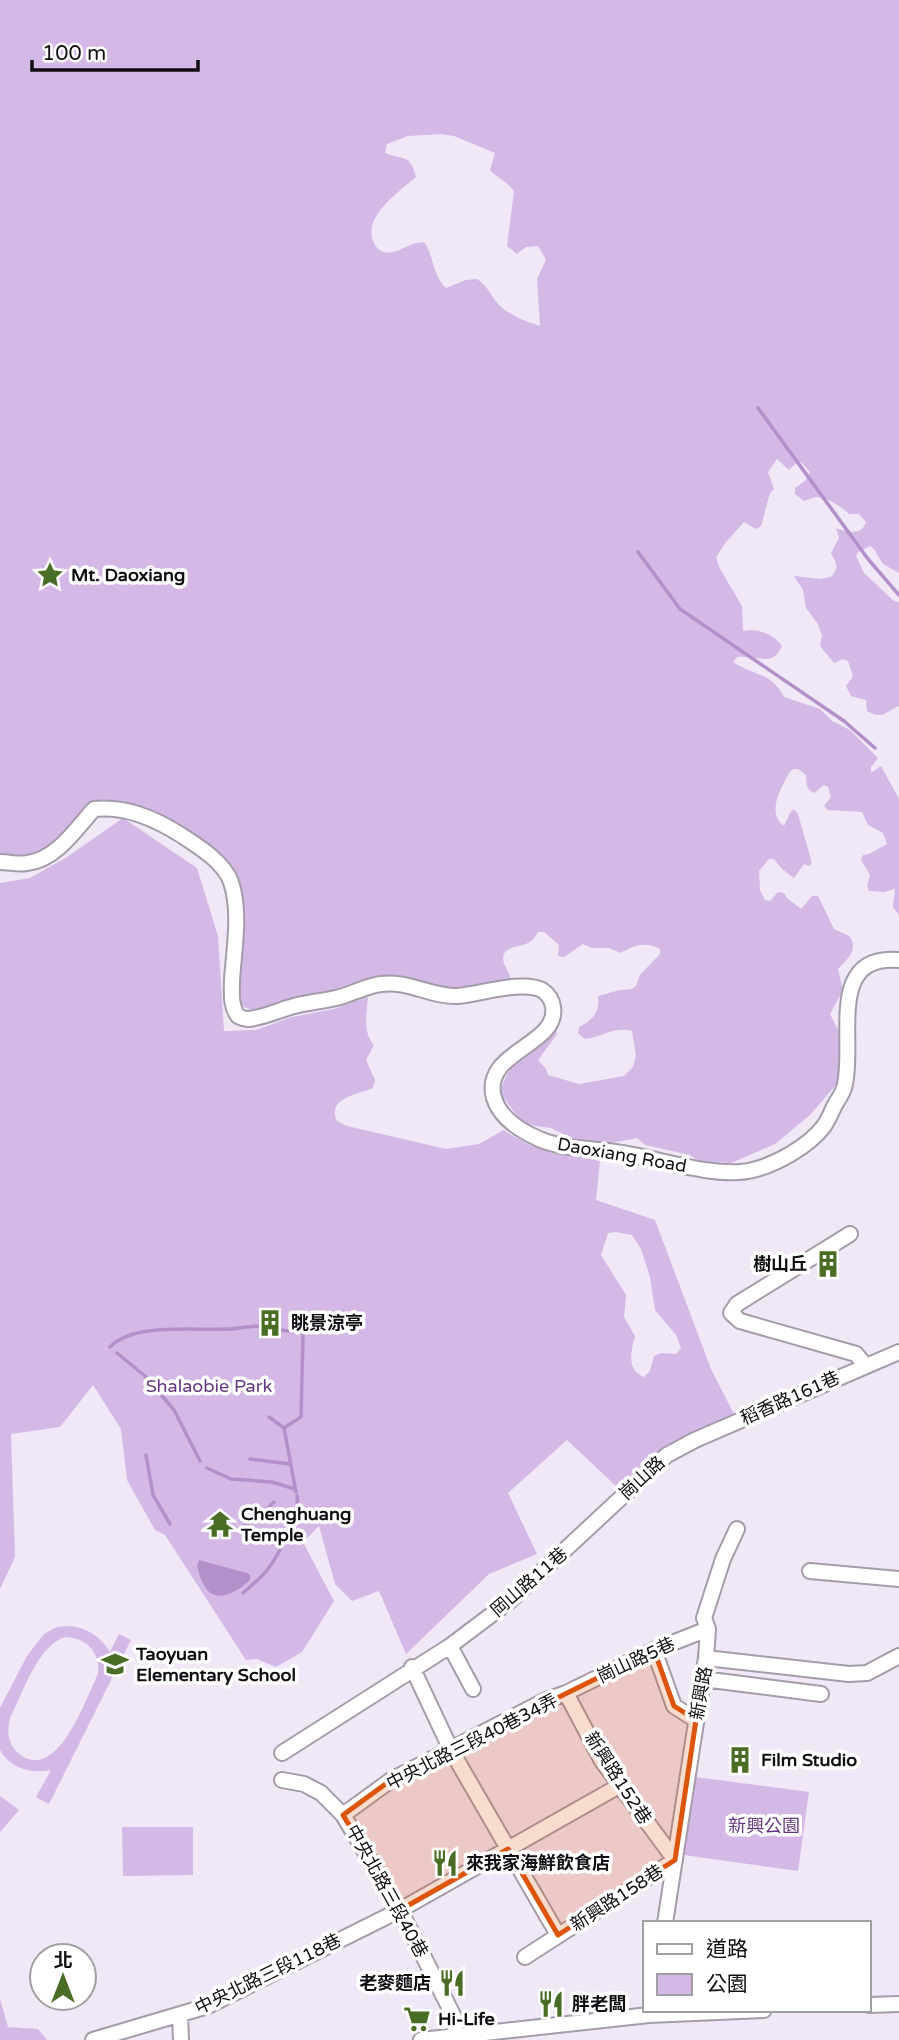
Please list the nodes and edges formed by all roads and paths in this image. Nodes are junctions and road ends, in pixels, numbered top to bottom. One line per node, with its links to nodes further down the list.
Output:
1 (0, 862): 2 (street, Daoxiang Road)
2 (899, 960)
3 (850, 1234): 5 (street)
4 (899, 1352): 5 (street, 稻香路161巷)
5 (864, 1366): 6 (street, 稻香路161巷)
6 (683, 1447): 7 (street, 崗山路)
7 (604, 1514): 12 (street, 岡山路11巷)
8 (737, 1529): 11 (street)
9 (810, 1571): 10 (street)
10 (899, 1579)
11 (708, 1629): 13 (street, 崗山路5巷); 15 (street)
12 (450, 1646): 16 (street, 岡山路11巷); 18 (street)
13 (654, 1650): 19 (street, 崗山路5巷); 21 (street)
14 (899, 1656): 15 (street, 新興路)
15 (706, 1658): 17 (street, 新興路)
16 (413, 1669): 22 (street, 新興路158巷); 23 (street, 岡山路11巷)
17 (703, 1679): 20 (street); 21 (street, 新興路)
18 (473, 1689)
19 (566, 1693): 22 (street, 中央北路三段40巷34弄); 25 (street, 新興路152巷)
20 (821, 1694)
21 (696, 1720): 28 (street, 新興路)
22 (451, 1750): 26 (street, 中央北路三段40巷34弄); 27 (street, 新興路158巷)
23 (282, 1753)
24 (282, 1780): 26 (street, 中央北路三段40巷)
25 (619, 1786): 27 (street); 28 (street, 新興路152巷)
26 (344, 1815): 29 (street, 中央北路三段40巷)
27 (508, 1849): 29 (street, 中央北路三段118巷); 31 (street, 新興路158巷)
28 (675, 1860): 30 (street, 新興路); 31 (street, 新興路158巷)
29 (400, 1910): 36 (street, 中央北路三段118巷); 37 (street, 中央北路三段40巷)
30 (665, 1921)
31 (558, 1935): 32 (street, 新興路158巷)
32 (525, 1957)
33 (899, 2004): 34 (street)
34 (871, 2005)
35 (650, 2012): 37 (street)
36 (180, 2015): 38 (street, 中央北路三段118巷); 39 (street)
37 (456, 2035): 40 (street)
38 (93, 2040)
39 (181, 2040)
40 (421, 2040)

